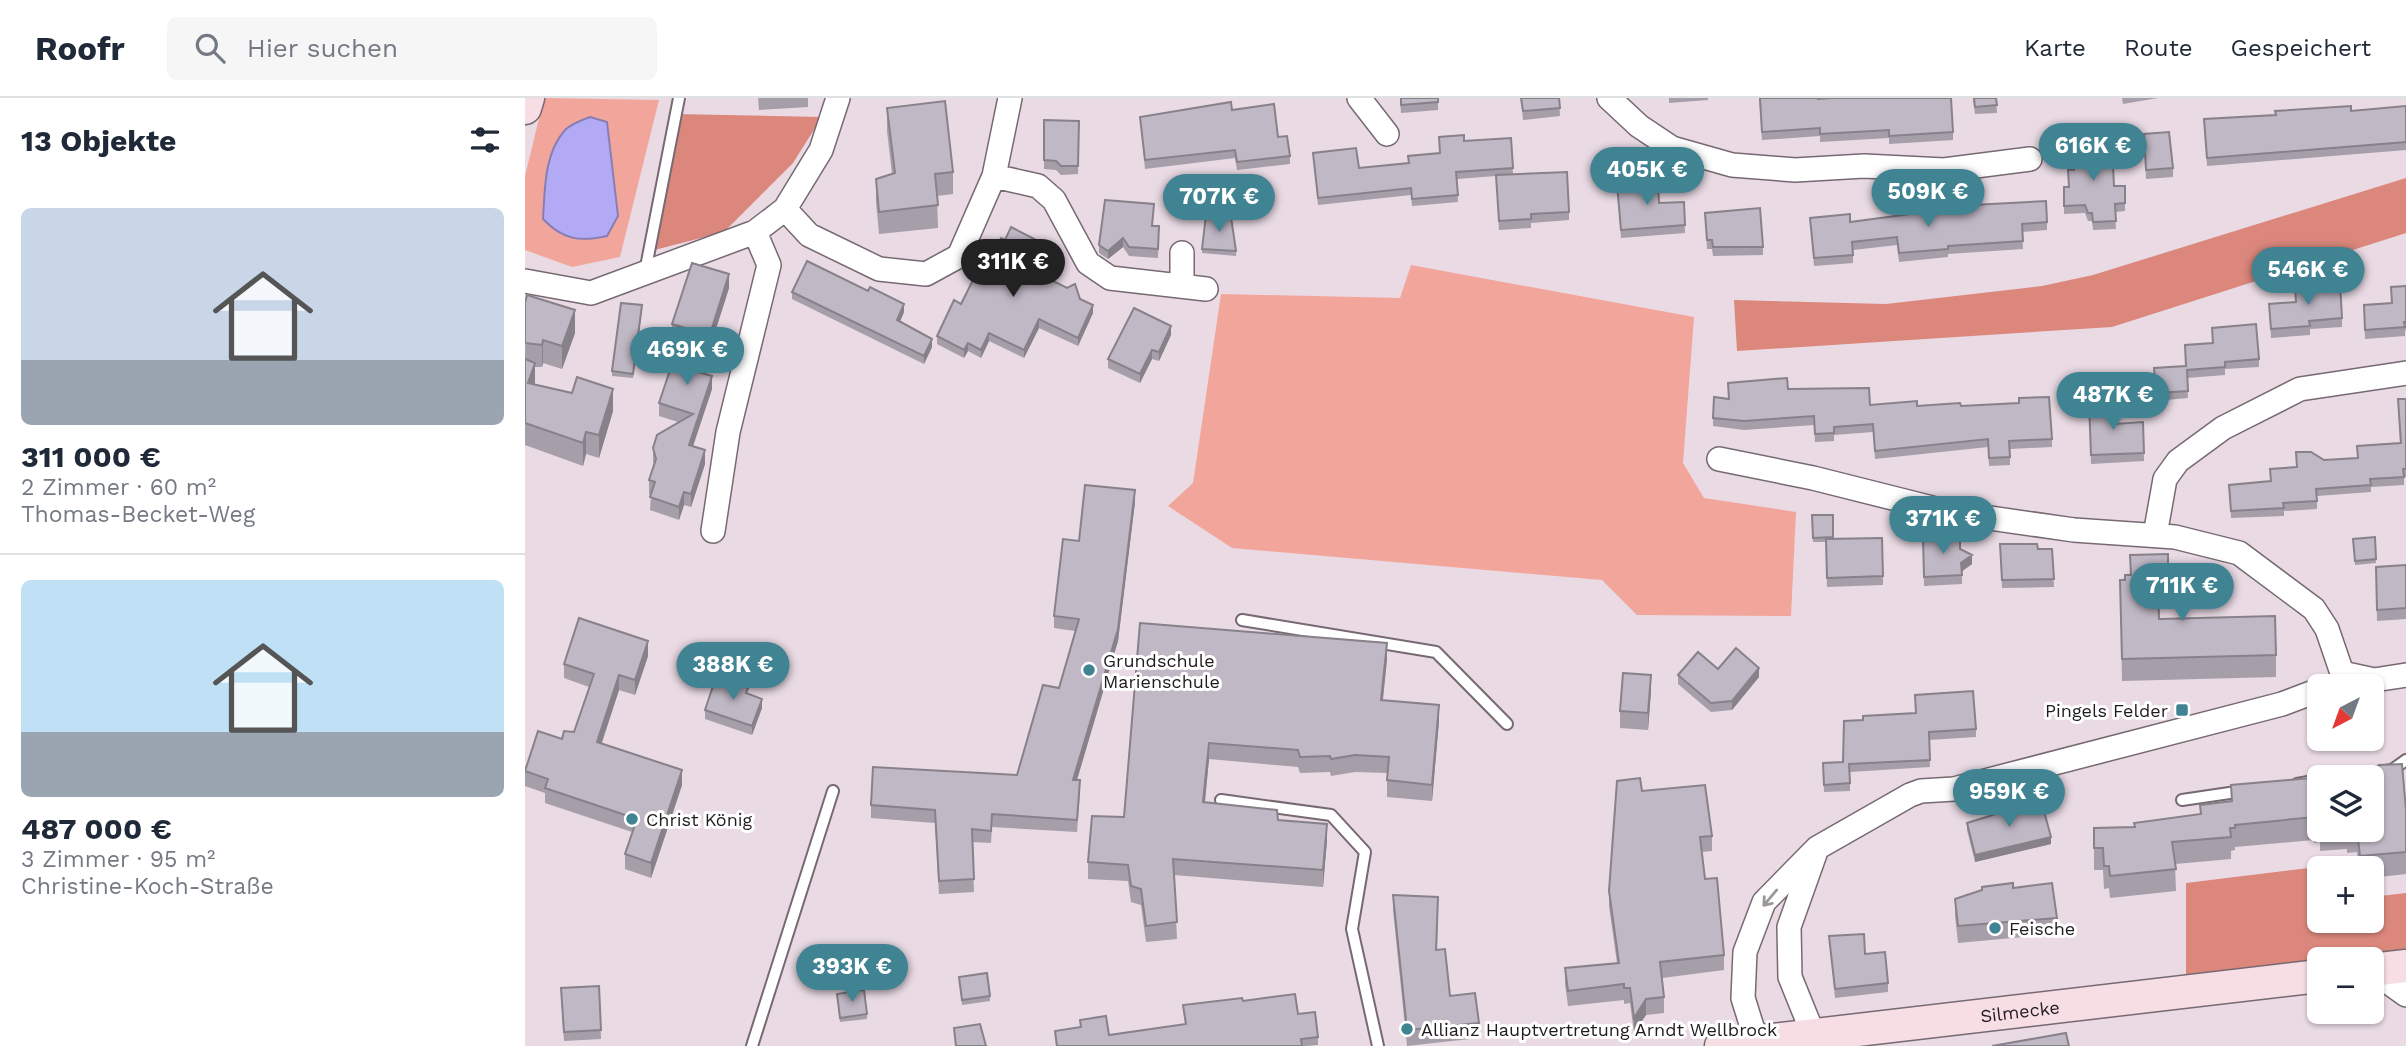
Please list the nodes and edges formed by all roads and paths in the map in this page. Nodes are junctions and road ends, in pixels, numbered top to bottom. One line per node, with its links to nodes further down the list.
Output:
1 (528, 98): 7 (main road)
2 (679, 98): 14 (lane)
3 (838, 98): 11 (street)
4 (1010, 98): 10 (street)
5 (1359, 98): 8 (street)
6 (1609, 98): 9 (street)
7 (525, 108)
8 (1387, 134)
9 (2030, 159)
10 (995, 176): 11 (street); 16 (street)
11 (785, 209): 12 (street)
12 (755, 232): 14 (street); 20 (street)
13 (1182, 253): 16 (street)
14 (645, 275): 15 (street)
15 (525, 281)
16 (1181, 286): 17 (street)
17 (1206, 289)
18 (2406, 373): 21 (street)
19 (1719, 459): 21 (street)
20 (713, 530)
21 (2155, 536): 23 (street)
22 (1242, 620): 27 (lane)
23 (2333, 674)
24 (2406, 675): 25 (street)
25 (2384, 678)
26 (2307, 695): 36 (street)
27 (1507, 724)
28 (2406, 760): 29 (lane)
29 (2384, 771)
30 (2307, 782): 31 (lane)
31 (2278, 786)
32 (2251, 790): 35 (lane)
33 (833, 791): 44 (lane)
34 (1221, 800): 45 (lane)
35 (2182, 800)
36 (1817, 848): 42 (street); 43 (street, one-way to 43)
37 (2406, 966): 38 (main road)
38 (2384, 969)
39 (2307, 978): 42 (main road, Silmecke)
40 (2384, 979): 41 (street)
41 (2406, 995)
42 (1816, 1042): 43 (main road, Silmecke)
43 (1757, 1044): 46 (main road, Silmecke)
44 (752, 1046)
45 (1378, 1046)
46 (1721, 1046)

